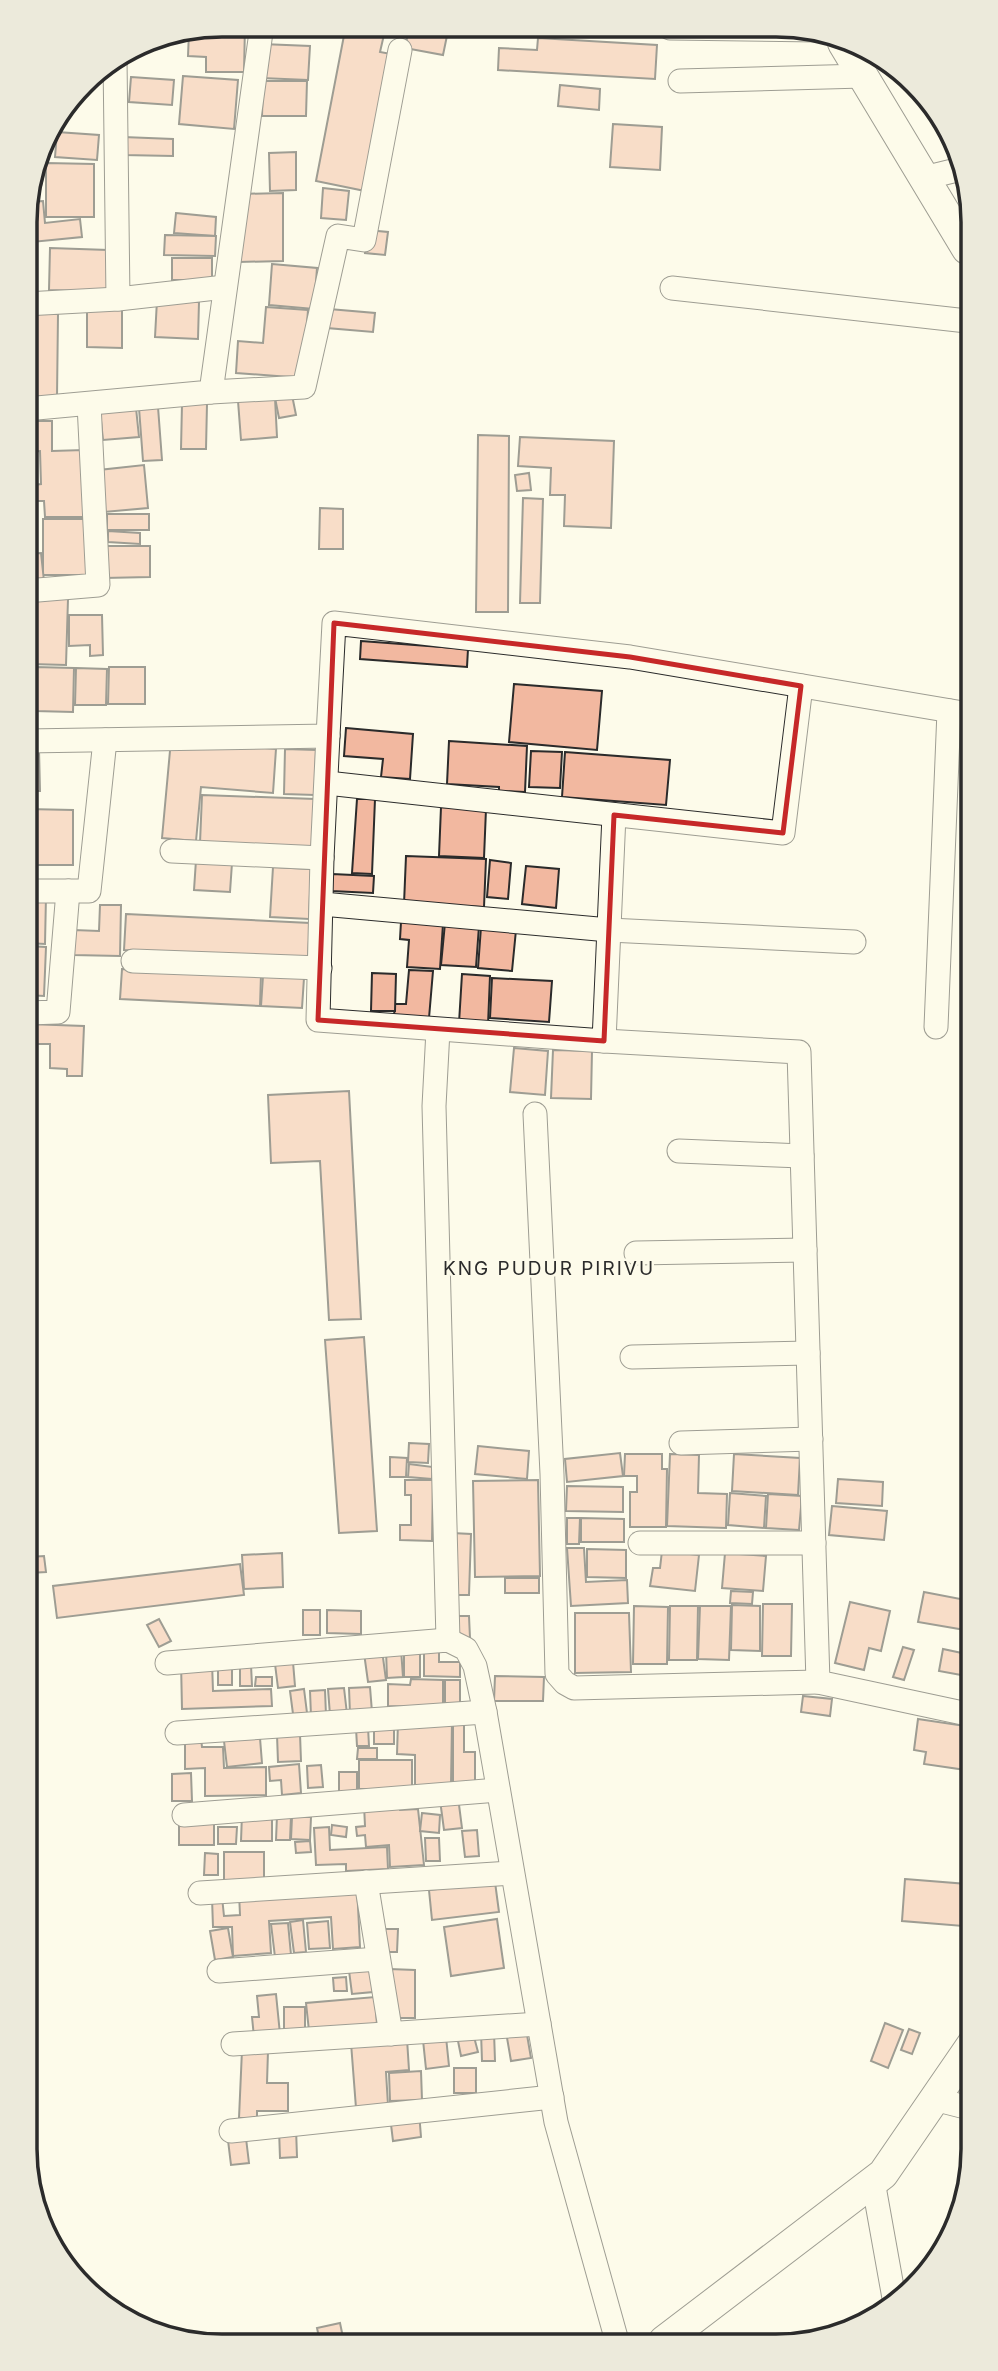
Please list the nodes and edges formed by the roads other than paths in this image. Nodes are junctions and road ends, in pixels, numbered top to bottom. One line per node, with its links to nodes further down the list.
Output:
1 (260, 37): 10 (street)
2 (400, 51): 15 (street)
3 (849, 52): 5 (main road)
4 (115, 71): 12 (street)
5 (863, 76): 6 (street); 8 (main road)
6 (680, 81)
7 (954, 171): 8 (street)
8 (924, 178): 9 (main road)
9 (961, 239)
10 (225, 287): 12 (street); 15 (street)
11 (672, 288): 14 (street)
12 (118, 299): 13 (street)
13 (37, 303)
14 (961, 320)
15 (211, 392): 16 (street)
16 (89, 404): 17 (street); 18 (street)
17 (37, 409)
18 (37, 590)
19 (801, 685): 20 (street); 21 (street); 25 (street)
20 (959, 712): 36 (street)
21 (328, 736): 22 (street); 24 (street)
22 (105, 740): 23 (street); 29 (street)
23 (37, 741)
24 (327, 783): 25 (street); 27 (street)
25 (614, 815): 31 (street)
26 (172, 851): 27 (street)
27 (322, 858): 30 (street)
28 (37, 891): 29 (street)
29 (68, 891): 35 (street)
30 (322, 904): 31 (street); 34 (street)
31 (609, 930): 32 (street); 38 (street)
32 (854, 942)
33 (133, 961): 34 (street)
34 (320, 968): 37 (street)
35 (37, 1013)
36 (936, 1027)
37 (438, 1030): 38 (street); 50 (street)
38 (604, 1041): 41 (street)
39 (536, 1114): 52 (street)
40 (679, 1151): 41 (street)
41 (802, 1156): 42 (street)
42 (805, 1250): 43 (street); 44 (street)
43 (636, 1253)
44 (808, 1353): 45 (street); 46 (street)
45 (632, 1357)
46 (811, 1439): 47 (street); 49 (street)
47 (681, 1443)
48 (640, 1543): 49 (street)
49 (814, 1543): 52 (street)
50 (448, 1640): 51 (street); 53 (street)
51 (167, 1663)
52 (818, 1682): 54 (street)
53 (485, 1712): 55 (street); 56 (street)
54 (961, 1713)
55 (177, 1733)
56 (498, 1790): 57 (street); 58 (street)
57 (184, 1815)
58 (512, 1873): 59 (street); 63 (street)
59 (366, 1882): 60 (street); 61 (street)
60 (200, 1893)
61 (378, 1959): 62 (street); 64 (street)
62 (219, 1971)
63 (539, 2024): 64 (street); 67 (street)
64 (391, 2034): 65 (street)
65 (233, 2044)
66 (961, 2060): 68 (main road)
67 (552, 2097): 70 (street); 73 (street)
68 (934, 2099): 69 (street); 71 (main road)
69 (961, 2106)
70 (231, 2131)
71 (873, 2181): 72 (street); 74 (main road)
72 (893, 2292)
73 (615, 2334)
74 (673, 2334)

